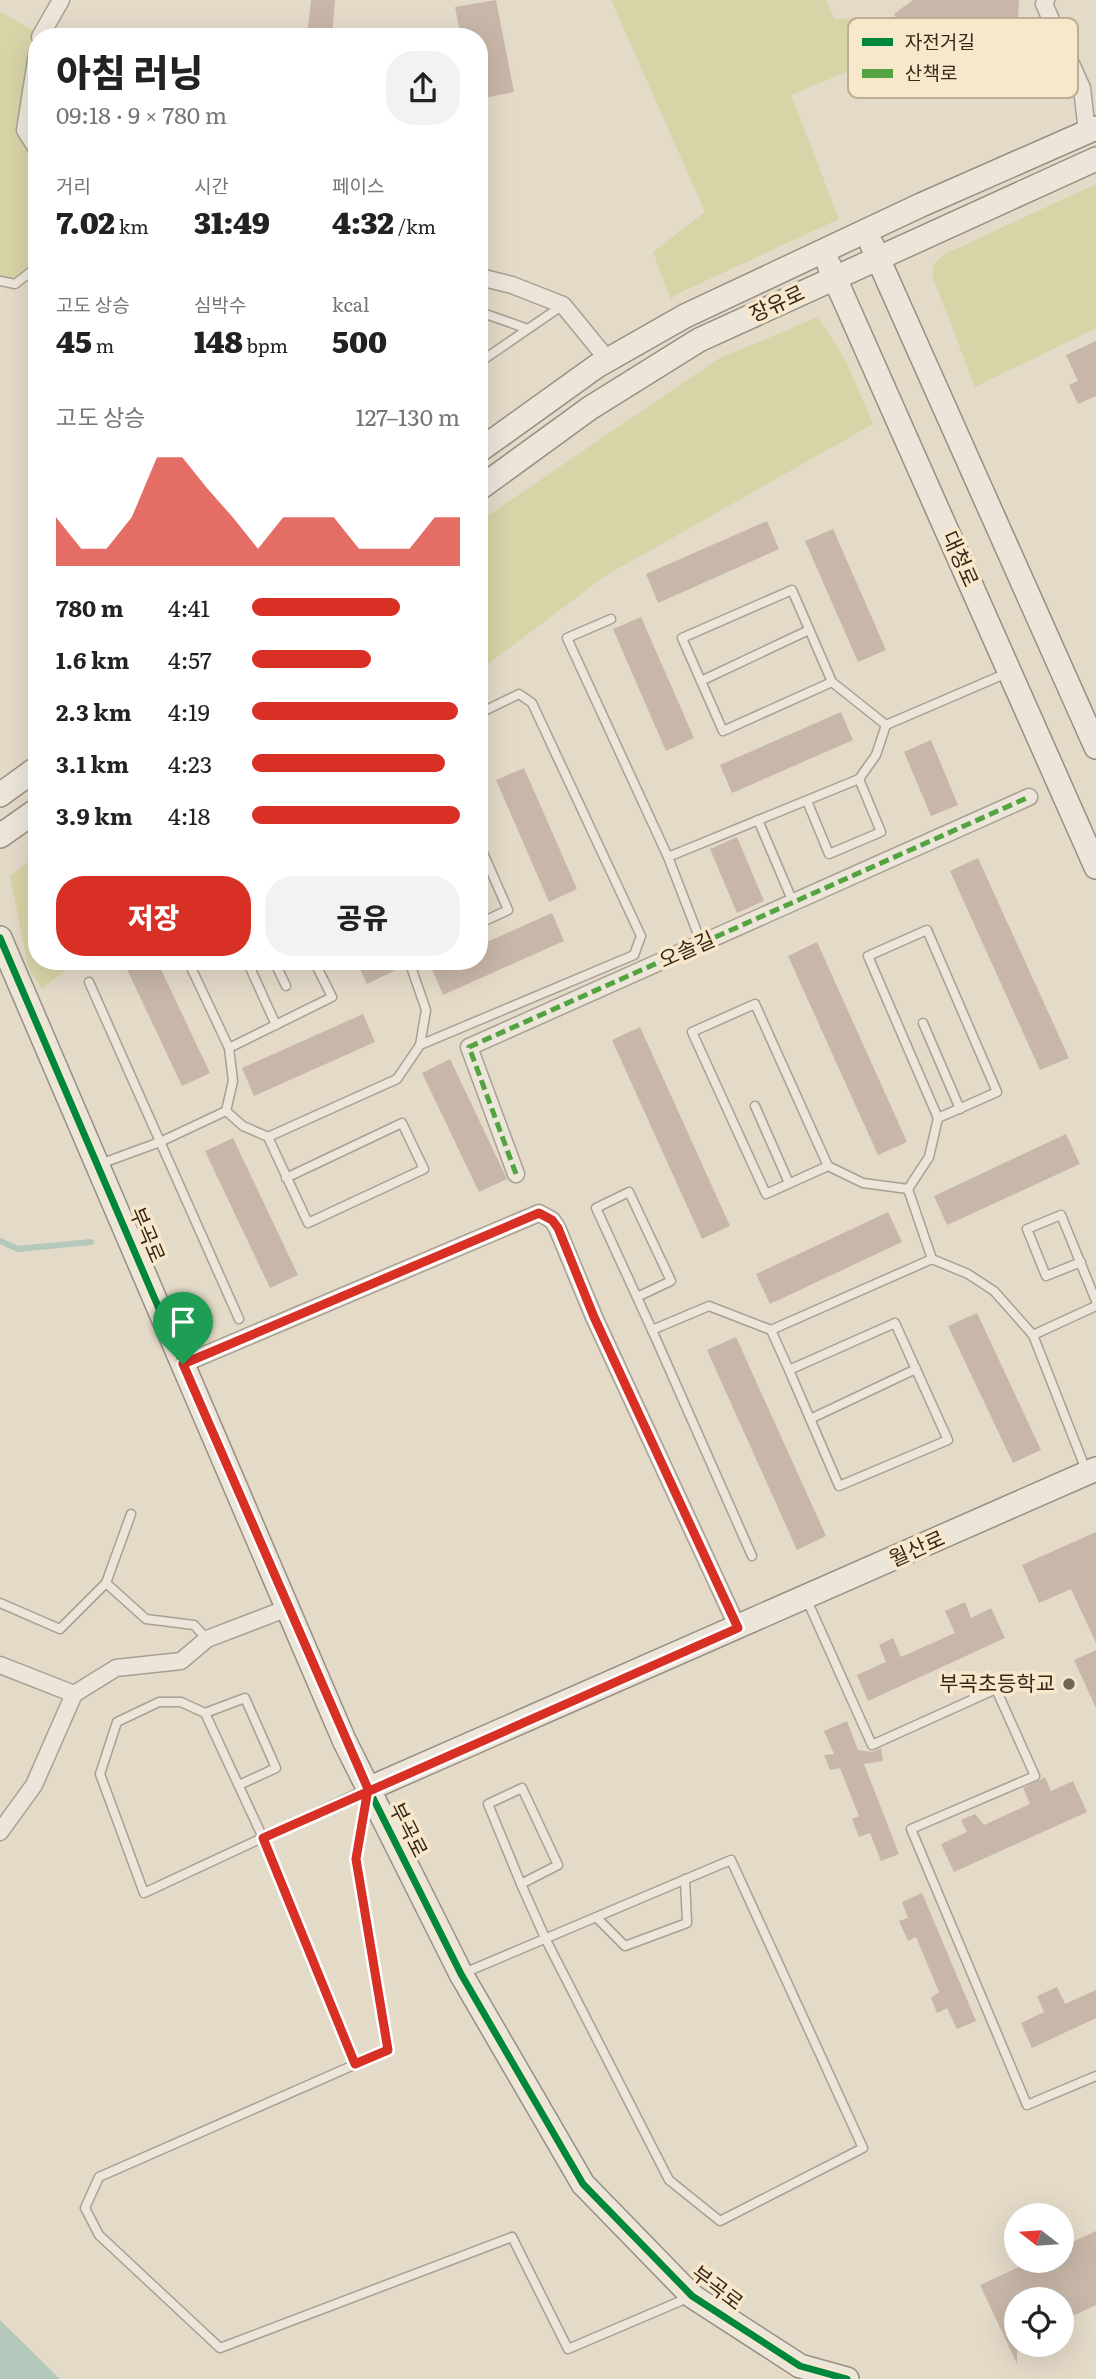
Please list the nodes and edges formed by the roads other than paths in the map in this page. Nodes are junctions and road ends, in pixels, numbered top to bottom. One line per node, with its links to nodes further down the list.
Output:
1 (61, 0): 4 (street)
2 (1046, 0): 3 (street)
3 (1050, 18)
4 (45, 28)
5 (1078, 79): 7 (street)
6 (28, 111): 8 (street)
7 (1092, 130): 10 (main road, 장유로)
8 (28, 135)
9 (1096, 159): 12 (main road, 장유로)
10 (866, 232): 11 (main road, 장유로); 12 (main road)
11 (824, 252): 14 (main road, 대청로); 21 (main road, 장유로)
12 (878, 257): 14 (main road, 장유로); 31 (main road)
13 (28, 274): 16 (lane)
14 (834, 277): 23 (main road, 장유로); 26 (main road, 대청로)
15 (488, 279): 17 (street)
16 (0, 281)
17 (563, 305): 19 (lane); 21 (street)
18 (488, 315): 19 (lane)
19 (528, 329): 20 (lane)
20 (488, 356)
21 (608, 359): 22 (main road, 장유로)
22 (488, 444)
23 (488, 482)
24 (611, 619): 40 (lane)
25 (809, 630): 27 (lane); 27 (lane); 28 (lane)
26 (1010, 672): 30 (lane); 42 (main road, 대청로)
27 (701, 681): 28 (lane)
28 (832, 682): 30 (lane)
29 (488, 709): 56 (lane)
30 (886, 725): 33 (lane)
31 (1096, 747)
32 (28, 775): 34 (main road)
33 (859, 779): 36 (lane); 36 (lane)
34 (0, 795)
35 (1029, 797): 66 (street, 오솔길)
36 (807, 801): 38 (lane)
37 (28, 816): 39 (main road)
38 (758, 820): 40 (lane); 43 (lane)
39 (0, 836)
40 (668, 857): 45 (lane)
41 (488, 864): 44 (lane)
42 (1096, 867)
43 (790, 895)
44 (488, 919)
45 (699, 937)
46 (0, 938): 64 (main road, 부곡로)
47 (192, 970): 57 (lane)
48 (251, 970): 55 (lane)
49 (278, 970): 53 (lane)
50 (318, 970): 55 (lane)
51 (412, 970): 56 (lane)
52 (89, 982): 63 (lane)
53 (286, 986)
54 (923, 1023): 59 (lane)
55 (276, 1025): 57 (lane)
56 (420, 1045): 62 (lane)
57 (229, 1048): 60 (lane)
58 (755, 1107): 68 (lane)
59 (960, 1108): 61 (lane); 61 (lane)
60 (226, 1111): 62 (lane); 63 (lane)
61 (938, 1118): 69 (lane)
62 (268, 1137): 67 (lane)
63 (160, 1142): 64 (lane); 74 (lane)
64 (98, 1165): 78 (main road, 부곡로)
65 (828, 1166): 68 (lane); 68 (lane); 69 (lane)
66 (516, 1174)
67 (286, 1178): 67 (lane)
68 (789, 1183)
69 (908, 1189): 70 (lane)
70 (932, 1259): 76 (lane); 77 (lane)
71 (1082, 1262): 71 (lane); 73 (lane)
72 (637, 1297): 72 (lane); 75 (lane)
73 (1096, 1303): 77 (lane)
74 (239, 1319)
75 (652, 1330): 76 (lane); 84 (lane)
76 (771, 1330): 80 (lane)
77 (1034, 1335): 82 (lane)
78 (183, 1364): 88 (main road, 부곡로); 89 (street)
79 (916, 1369): 80 (lane); 81 (lane); 81 (lane)
80 (789, 1370): 81 (lane)
81 (810, 1419)
82 (1091, 1471): 86 (main road, 월산로)
83 (131, 1514): 85 (lane)
84 (752, 1556)
85 (106, 1583): 87 (lane); 90 (lane)
86 (806, 1598): 89 (main road, 월산로); 104 (lane)
87 (0, 1603)
88 (288, 1608): 90 (street); 95 (main road, 부곡로)
89 (738, 1628): 95 (main road, 월산로)
90 (206, 1639): 92 (street)
91 (0, 1665): 92 (street)
92 (74, 1694): 96 (street)
93 (205, 1713): 94 (lane); 94 (lane); 97 (lane)
94 (239, 1785): 97 (lane)
95 (368, 1789): 97 (lane); 102 (main road, 부곡로); 103 (lane)
96 (0, 1832)
97 (263, 1838): 103 (lane)
98 (685, 1878): 100 (lane); 100 (lane); 101 (lane)
99 (521, 1884): 99 (lane); 101 (lane)
100 (597, 1918): 101 (lane)
101 (546, 1940): 102 (lane)
102 (461, 1974): 105 (main road, 부곡로)
103 (355, 2064): 105 (lane)
104 (1096, 2076)
105 (692, 2296): 106 (main road, 부곡로)
106 (847, 2379)

